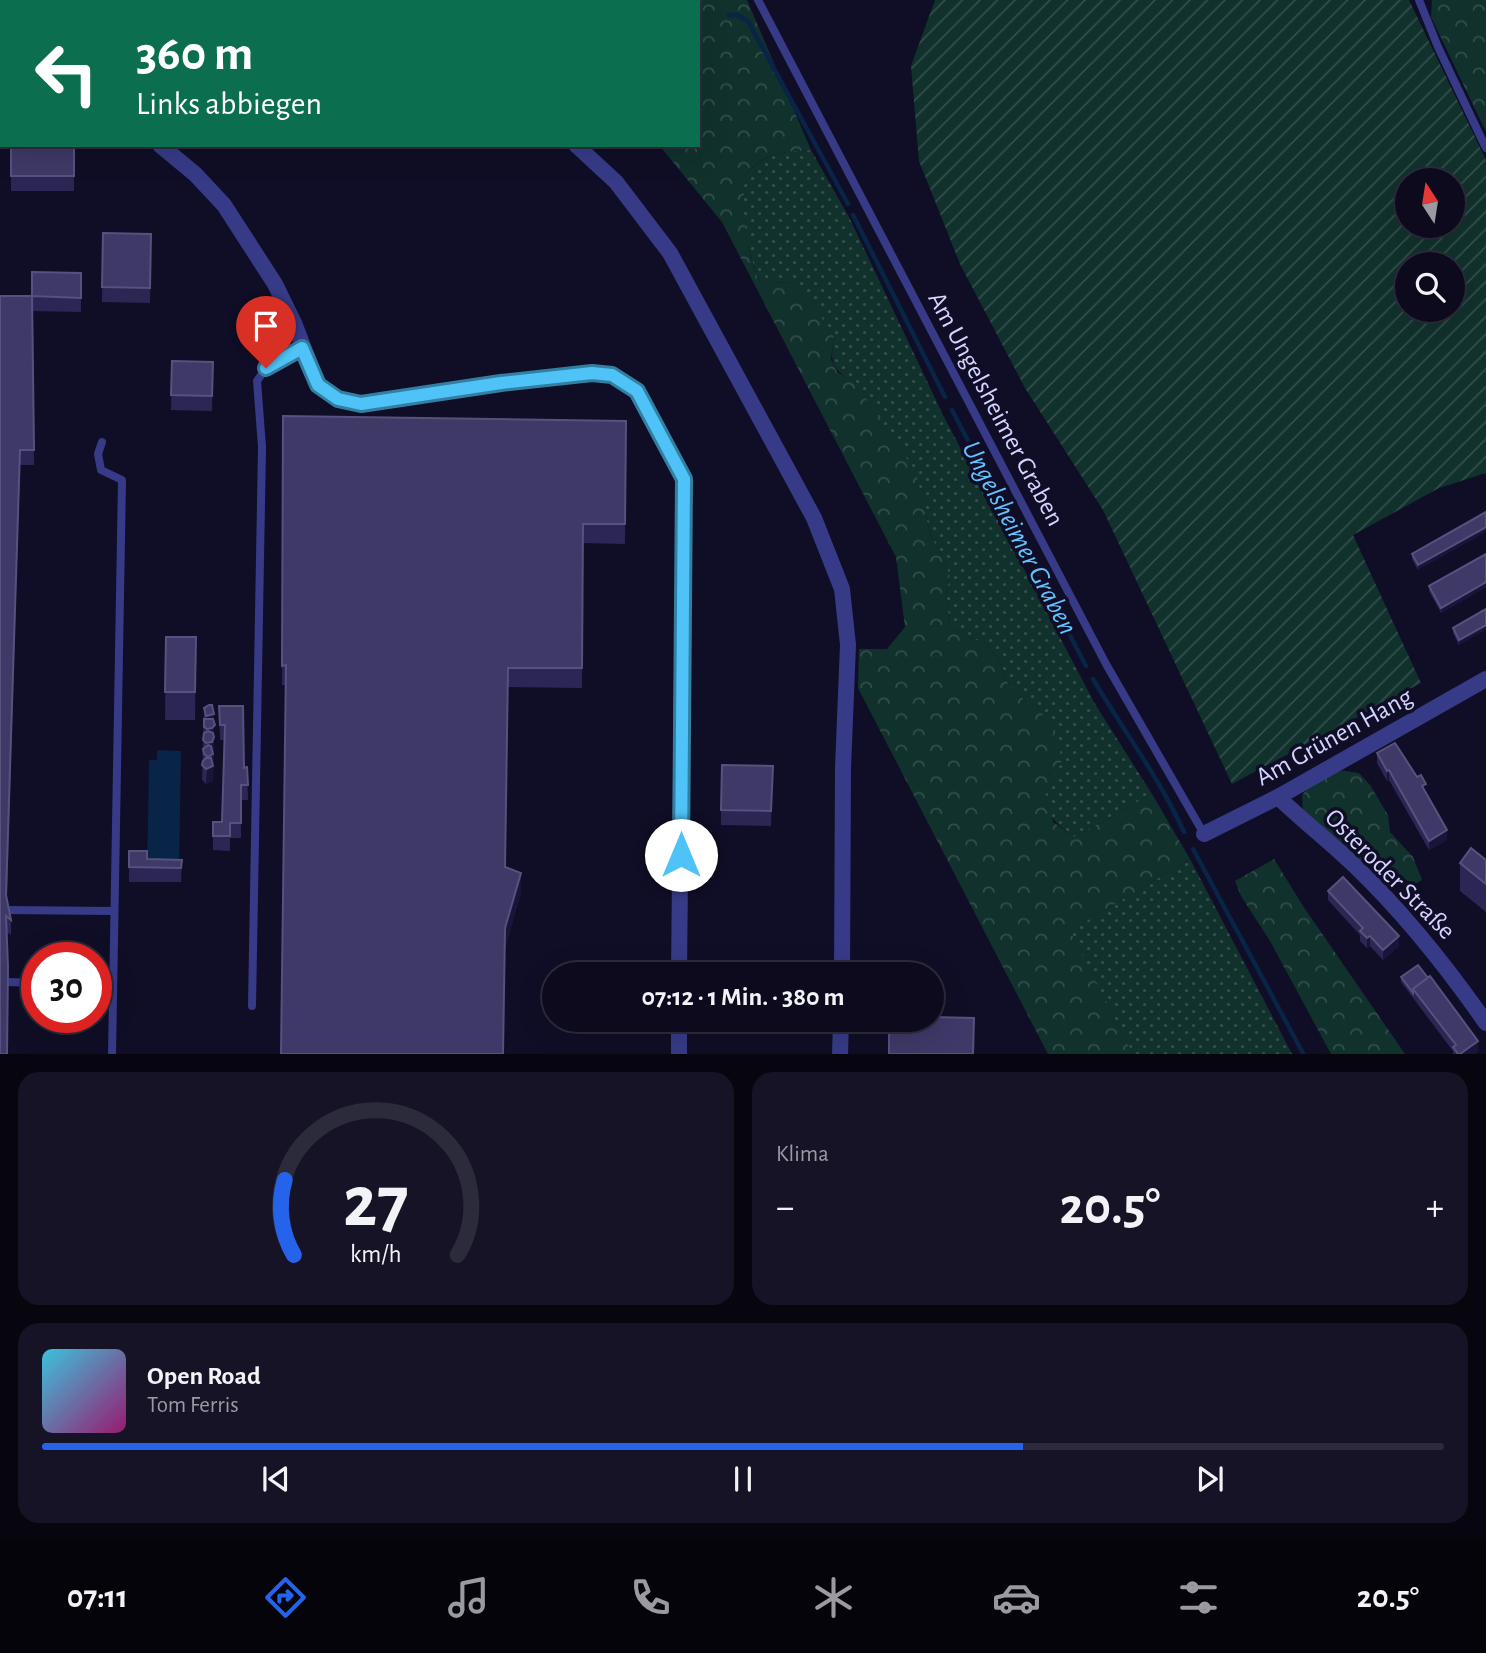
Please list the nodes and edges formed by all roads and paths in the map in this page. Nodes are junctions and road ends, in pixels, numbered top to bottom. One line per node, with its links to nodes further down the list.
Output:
1 (758, 0): 10 (lane, Am Ungelsheimer Graben)
2 (1419, 0): 5 (lane)
3 (162, 147): 6 (street)
4 (578, 147): 14 (street)
5 (1486, 148)
6 (302, 348): 13 (street); 18 (lane)
7 (102, 442): 12 (lane)
8 (1486, 679): 9 (street, Am Grünen Hang)
9 (1278, 797): 10 (street, Am Grünen Hang); 19 (street, Osteroder Straße)
10 (1204, 834)
11 (6, 910): 12 (lane)
12 (113, 911): 17 (lane)
13 (679, 962)
14 (842, 962)
15 (8, 982): 16 (lane)
16 (21, 982)
17 (112, 984)
18 (252, 1006)
19 (1486, 1023)
20 (679, 1032): 24 (street)
21 (841, 1032): 25 (street)
22 (112, 1033): 23 (lane)
23 (112, 1054)
24 (679, 1054)
25 (840, 1054)

